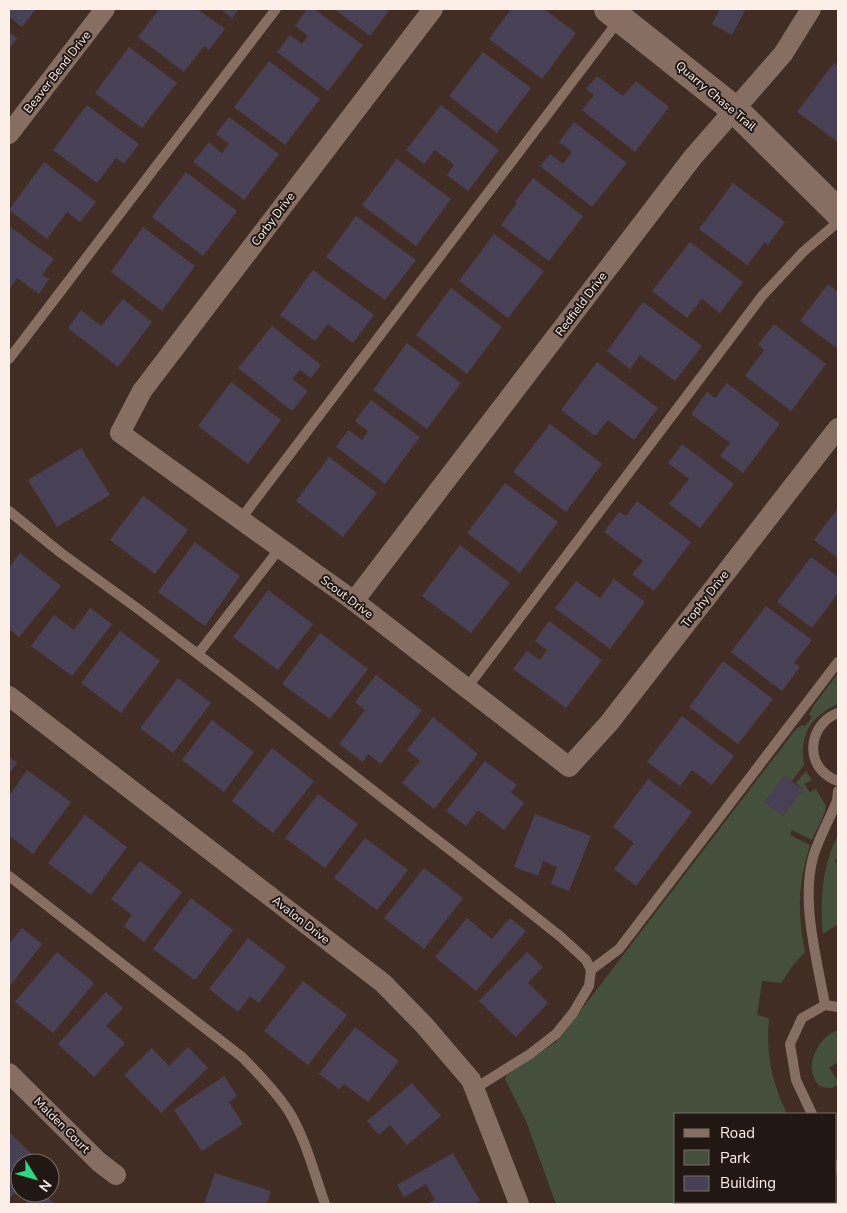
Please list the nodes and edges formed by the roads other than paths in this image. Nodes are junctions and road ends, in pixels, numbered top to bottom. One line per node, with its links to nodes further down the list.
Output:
1 (105, 9): 7 (street, Beaver Bend Drive)
2 (276, 9): 10 (lane)
3 (433, 9): 12 (street, Corby Drive)
4 (811, 9): 6 (street, Redfield Drive)
5 (618, 12): 6 (street, Quarry Chase Trail); 14 (lane)
6 (735, 110): 8 (street, Quarry Chase Trail); 16 (street, Redfield Drive)
7 (9, 134)
8 (838, 212)
9 (838, 222): 19 (lane)
10 (9, 359)
11 (838, 428): 22 (street, Trophy Drive)
12 (120, 433): 14 (street, Scout Drive)
13 (9, 512): 17 (lane)
14 (240, 520): 15 (street, Scout Drive)
15 (280, 548): 16 (street, Scout Drive); 17 (lane)
16 (354, 601): 19 (street, Scout Drive)
17 (198, 654): 26 (lane)
18 (838, 662): 26 (lane)
19 (466, 689): 22 (street, Scout Drive)
20 (9, 696): 30 (street, Avalon Drive)
21 (838, 713): 23 (lane)
22 (569, 767)
23 (838, 781)
24 (838, 791): 27 (lane)
25 (9, 876): 33 (lane)
26 (591, 970): 30 (lane)
27 (825, 1005): 28 (lane); 31 (lane)
28 (838, 1007)
29 (9, 1072): 32 (street, Malden Court)
30 (474, 1089): 34 (street, Avalon Drive)
31 (812, 1113)
32 (116, 1175)
33 (325, 1204)
34 (519, 1204)

